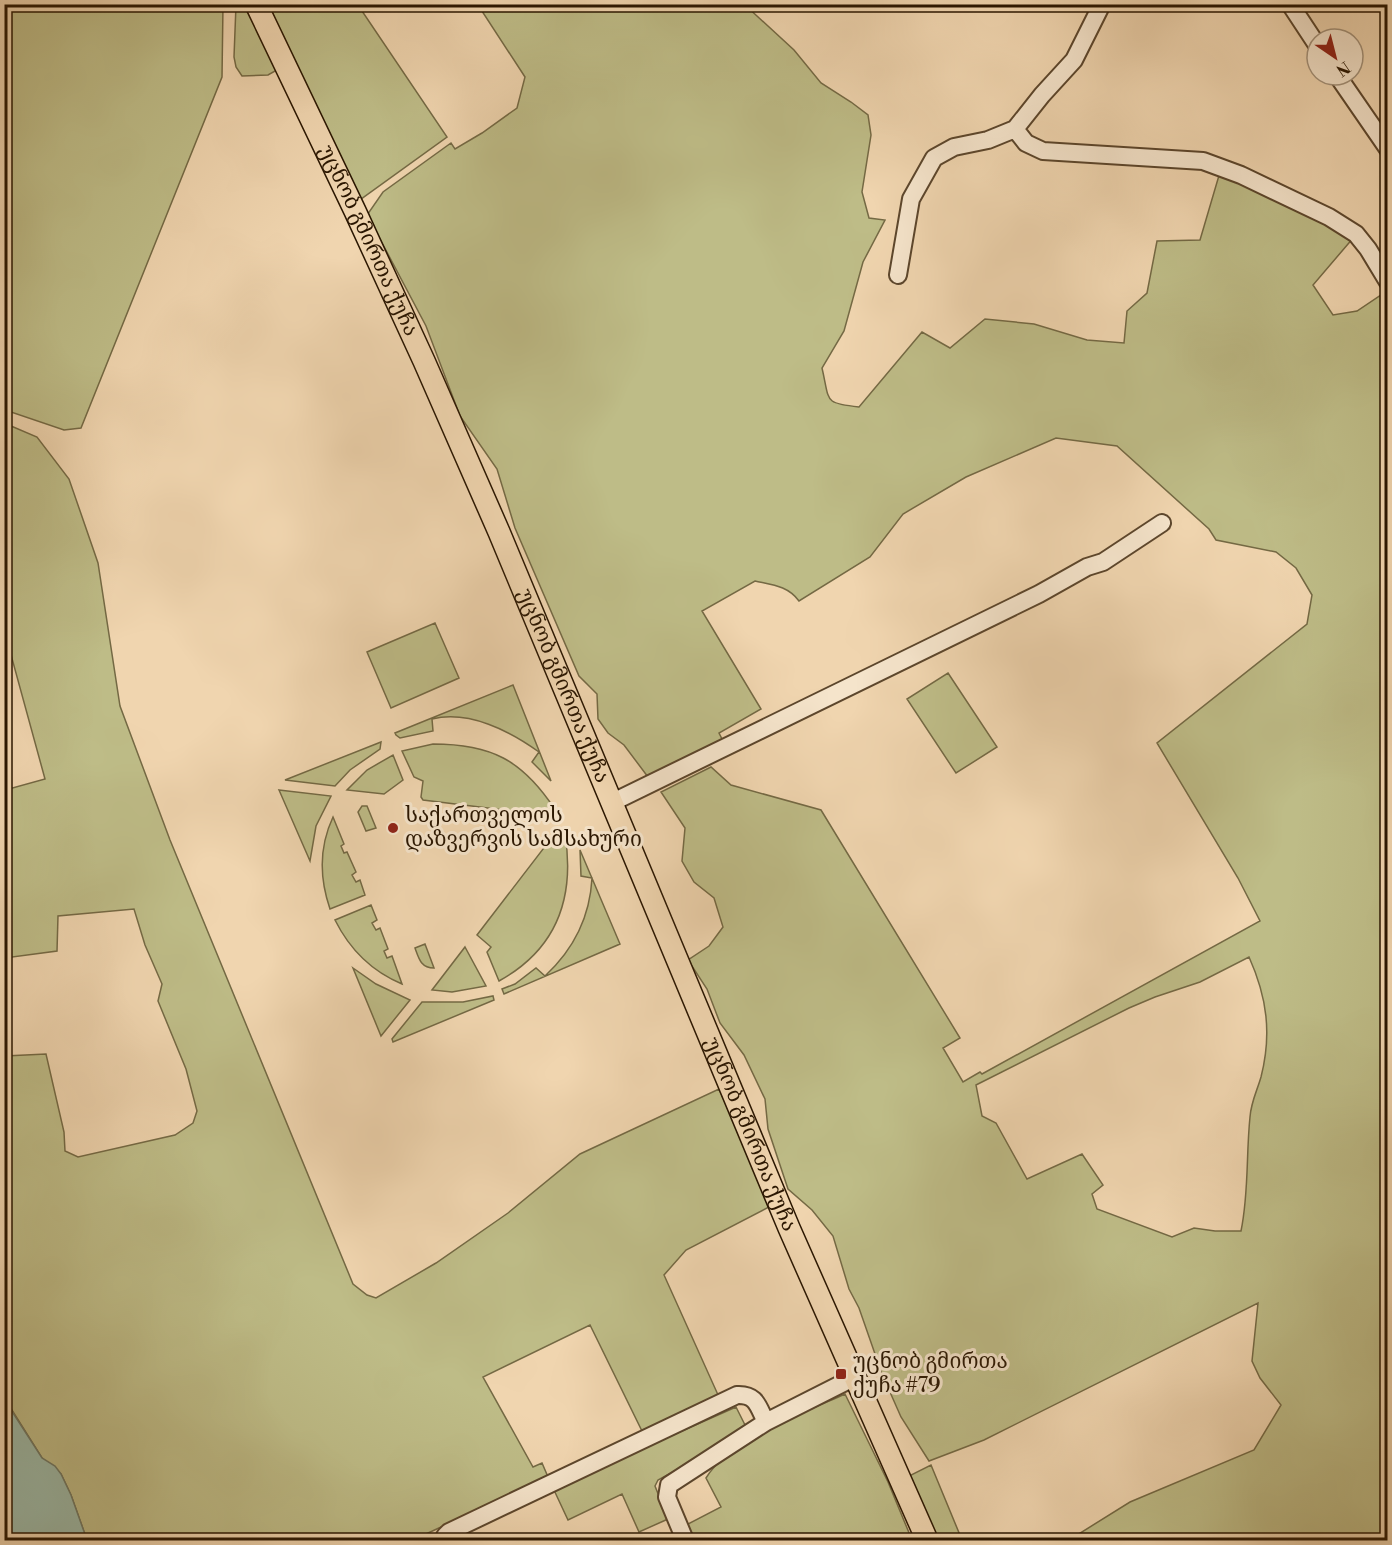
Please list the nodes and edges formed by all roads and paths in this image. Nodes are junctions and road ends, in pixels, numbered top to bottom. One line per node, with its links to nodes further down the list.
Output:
1 (256, 4): 11 (main road, უცნობ გმირთა ქუჩა)
2 (1102, 4): 6 (street)
3 (1290, 4): 4 (street)
4 (1305, 27)
5 (1345, 87): 7 (street)
6 (1015, 129): 8 (street); 9 (street)
7 (1388, 149)
8 (898, 275)
9 (1388, 282)
10 (1162, 523): 11 (street)
11 (611, 803): 12 (main road, უცნობ გმირთა ქუჩა)
12 (855, 1377): 13 (street); 16 (main road, უცნობ გმირთა ქუჩა)
13 (766, 1422): 14 (street); 15 (street)
14 (445, 1540)
15 (686, 1540)
16 (927, 1540)

